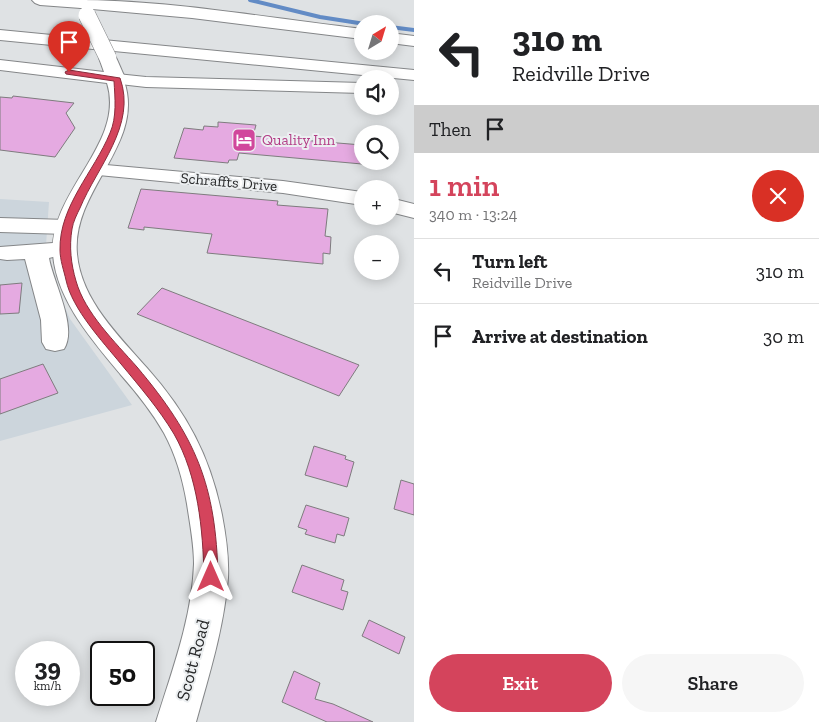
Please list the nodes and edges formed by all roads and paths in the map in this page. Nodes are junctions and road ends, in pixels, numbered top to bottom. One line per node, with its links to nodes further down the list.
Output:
1 (40, 0): 2 (main road)
2 (82, 6): 5 (main road); 11 (main road, bridge)
3 (74, 26): 4 (main road)
4 (111, 29)
5 (354, 33)
6 (0, 35): 10 (main road)
7 (399, 39): 8 (main road)
8 (414, 41)
9 (0, 65): 11 (main road)
10 (414, 75)
11 (117, 79): 12 (main road); 15 (main road)
12 (354, 88)
13 (399, 89): 14 (main road)
14 (414, 90)
15 (95, 170): 16 (main road, Schraffts Drive); 20 (main road)
16 (354, 198)
17 (399, 207): 18 (main road)
18 (414, 210)
19 (0, 225): 20 (main road)
20 (66, 238): 21 (main road); 24 (main road, Scott Road)
21 (36, 251): 22 (main road); 23 (main road)
22 (7, 253)
23 (55, 342)
24 (176, 722)

